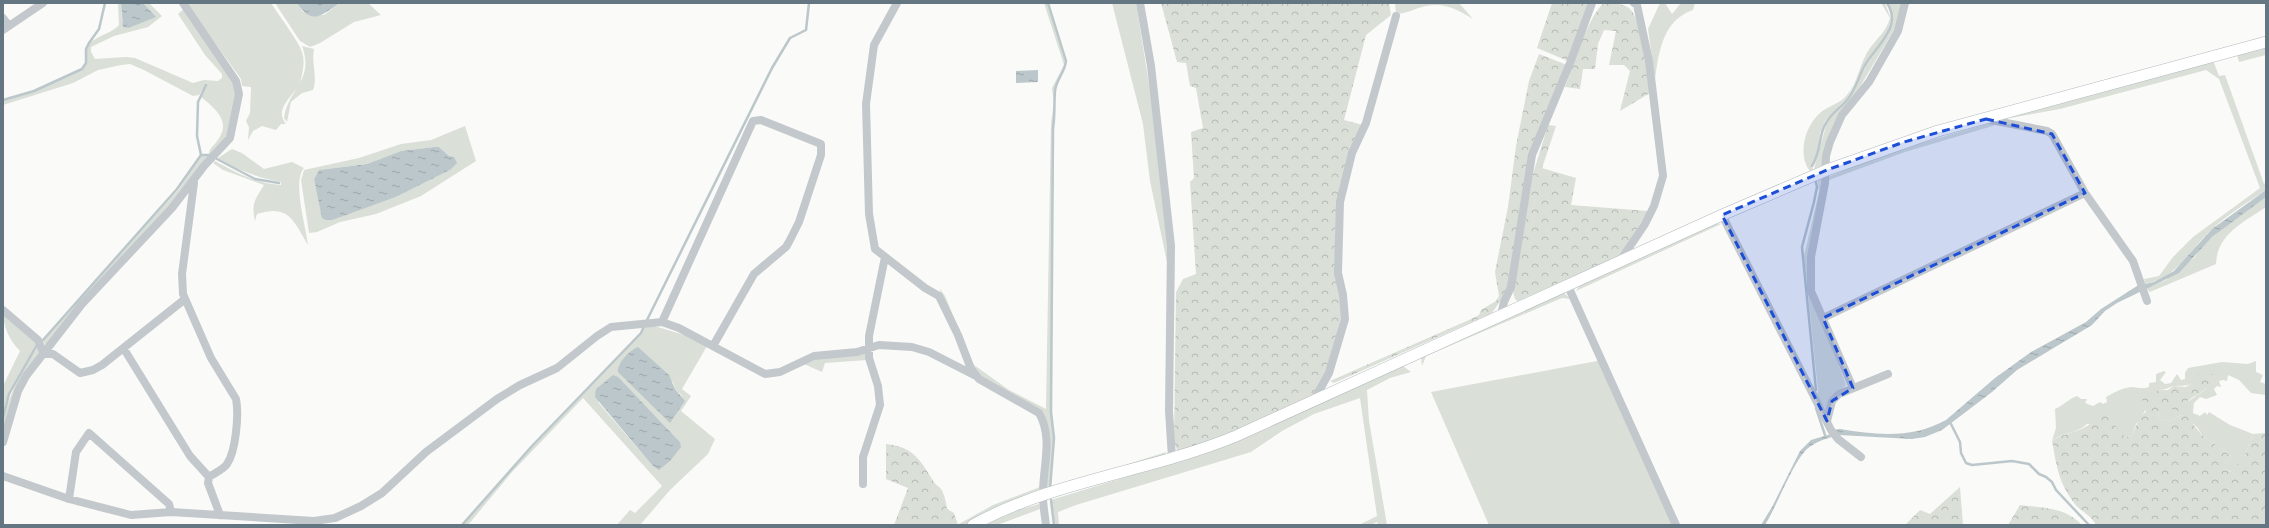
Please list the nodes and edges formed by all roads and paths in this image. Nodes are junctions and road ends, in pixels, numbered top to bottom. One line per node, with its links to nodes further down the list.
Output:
1 (43, 3): 10 (street)
2 (183, 3): 14 (street)
3 (897, 3): 17 (street)
4 (1140, 3): 37 (street)
5 (1592, 3): 23 (street)
6 (1634, 3): 18 (street)
7 (1904, 3): 13 (street)
8 (1396, 16): 33 (street)
9 (3, 18): 10 (street)
10 (6, 28)
11 (2266, 42): 12 (street)
12 (1986, 118): 13 (street); 15 (street)
13 (1827, 170): 16 (street); 24 (street)
14 (194, 180): 20 (street); 29 (street)
15 (2085, 193): 21 (street); 24 (street)
16 (1722, 215): 18 (street); 34 (street)
17 (885, 257): 27 (street); 31 (street)
18 (1619, 262): 19 (street)
19 (1568, 286): 23 (street); 47 (street)
20 (185, 299): 28 (street); 39 (street)
21 (2147, 301)
22 (3, 310): 29 (street)
23 (1501, 315): 33 (street)
24 (1823, 318): 32 (street)
25 (662, 322): 26 (street); 26 (street); 44 (street)
26 (713, 346): 27 (street)
27 (870, 347): 31 (street); 40 (street)
28 (124, 349): 29 (street); 39 (street)
29 (44, 354): 35 (street)
30 (1888, 374): 32 (street)
31 (976, 376): 41 (street)
32 (1853, 388): 34 (street)
33 (1314, 401): 37 (street)
34 (1827, 421): 36 (street)
35 (3, 442)
36 (1861, 457)
37 (1172, 458): 41 (street)
38 (3, 476): 42 (street)
39 (209, 477): 44 (street)
40 (863, 484)
41 (1043, 496): 45 (street); 46 (street)
42 (69, 499): 43 (street); 43 (street)
43 (170, 512): 44 (street)
44 (220, 515)
45 (973, 525)
46 (1046, 525)
47 (1676, 525)

